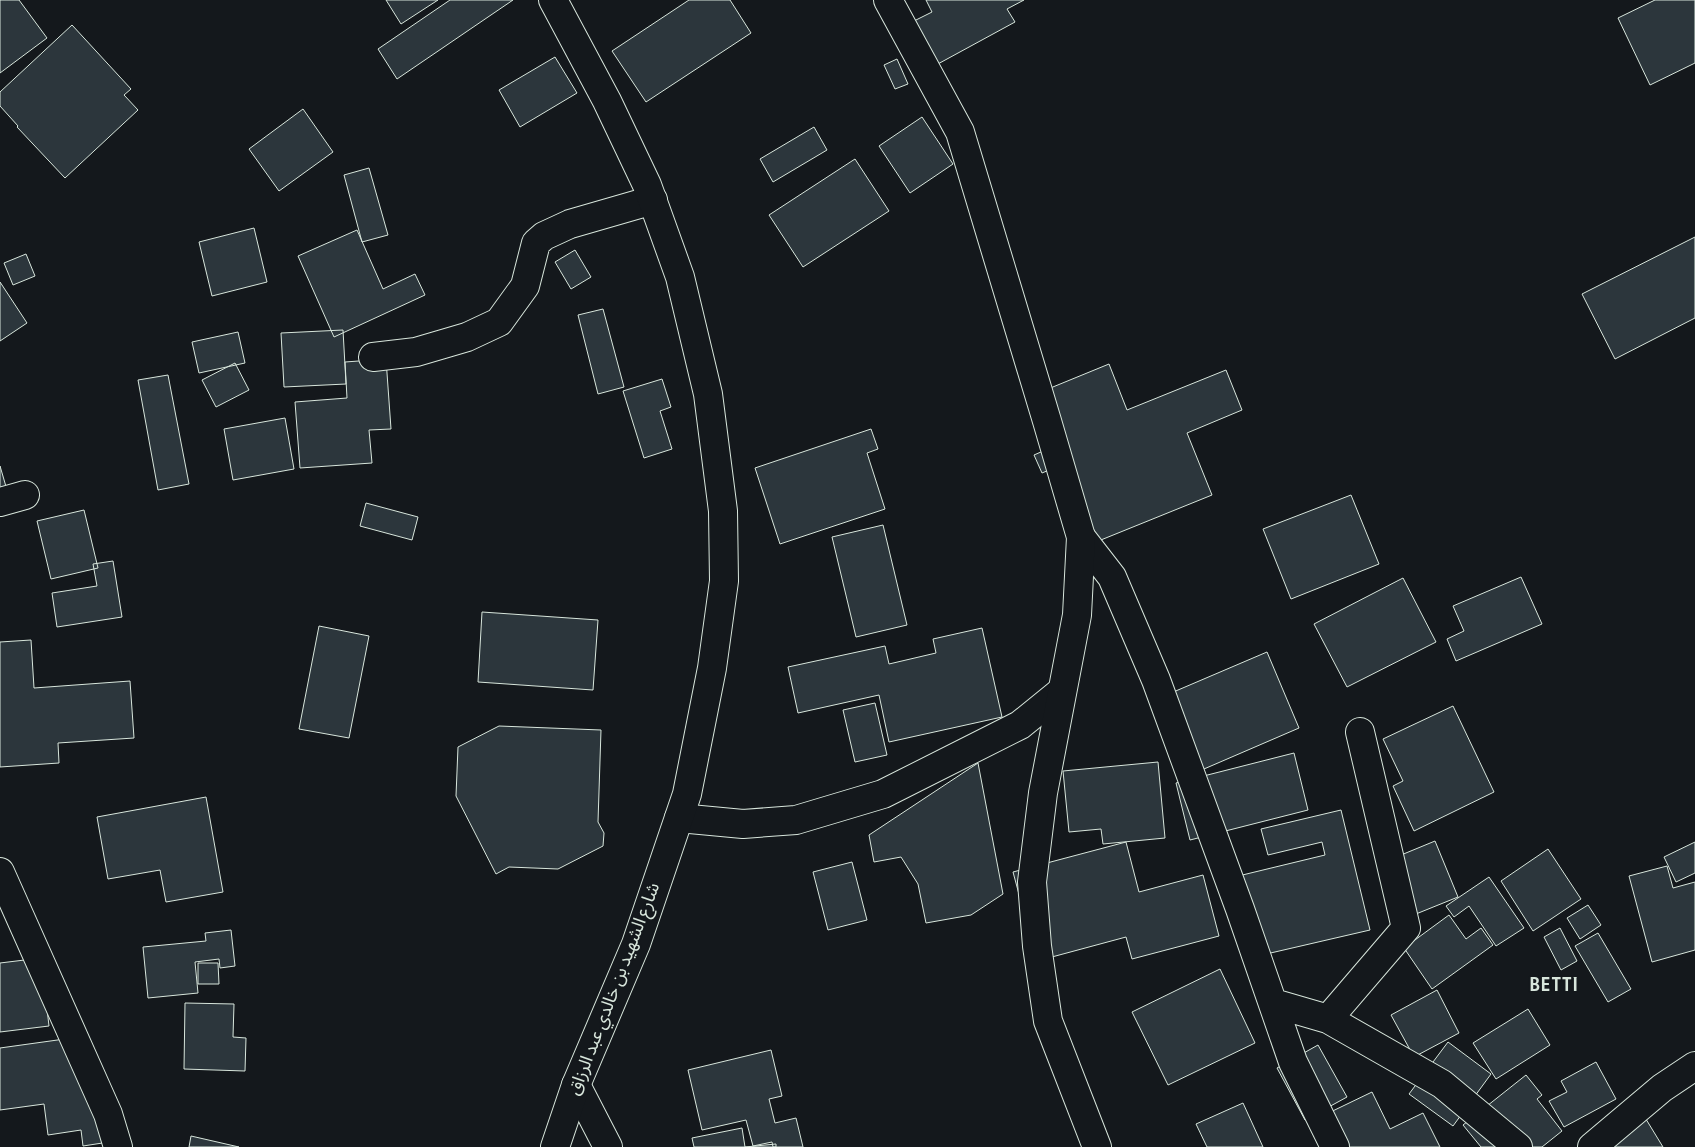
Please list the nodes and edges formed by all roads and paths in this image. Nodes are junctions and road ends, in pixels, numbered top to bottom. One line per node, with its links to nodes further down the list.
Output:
1 (553, 0): 3 (street, شارع الشهيد بن خالدي عبد الرزاق)
2 (888, 0): 5 (street)
3 (653, 200): 4 (street); 8 (street, شارع الشهيد بن خالدي عبد الرزاق)
4 (372, 357)
5 (1081, 537): 6 (street); 10 (street)
6 (1062, 691): 8 (street); 17 (street)
7 (1360, 732): 11 (street)
8 (679, 818): 13 (street, شارع الشهيد بن خالدي عبد الرزاق)
9 (0, 872): 14 (street)
10 (1273, 1003): 11 (street); 18 (street)
11 (1328, 1019): 19 (street)
12 (1695, 1066): 20 (street)
13 (576, 1085): 15 (street, شارع الشهيد بن خالدي عبد الرزاق); 16 (street)
14 (118, 1147)
15 (555, 1147)
16 (608, 1147)
17 (1097, 1147)
18 (1335, 1147)
19 (1518, 1147)
20 (1592, 1147)

